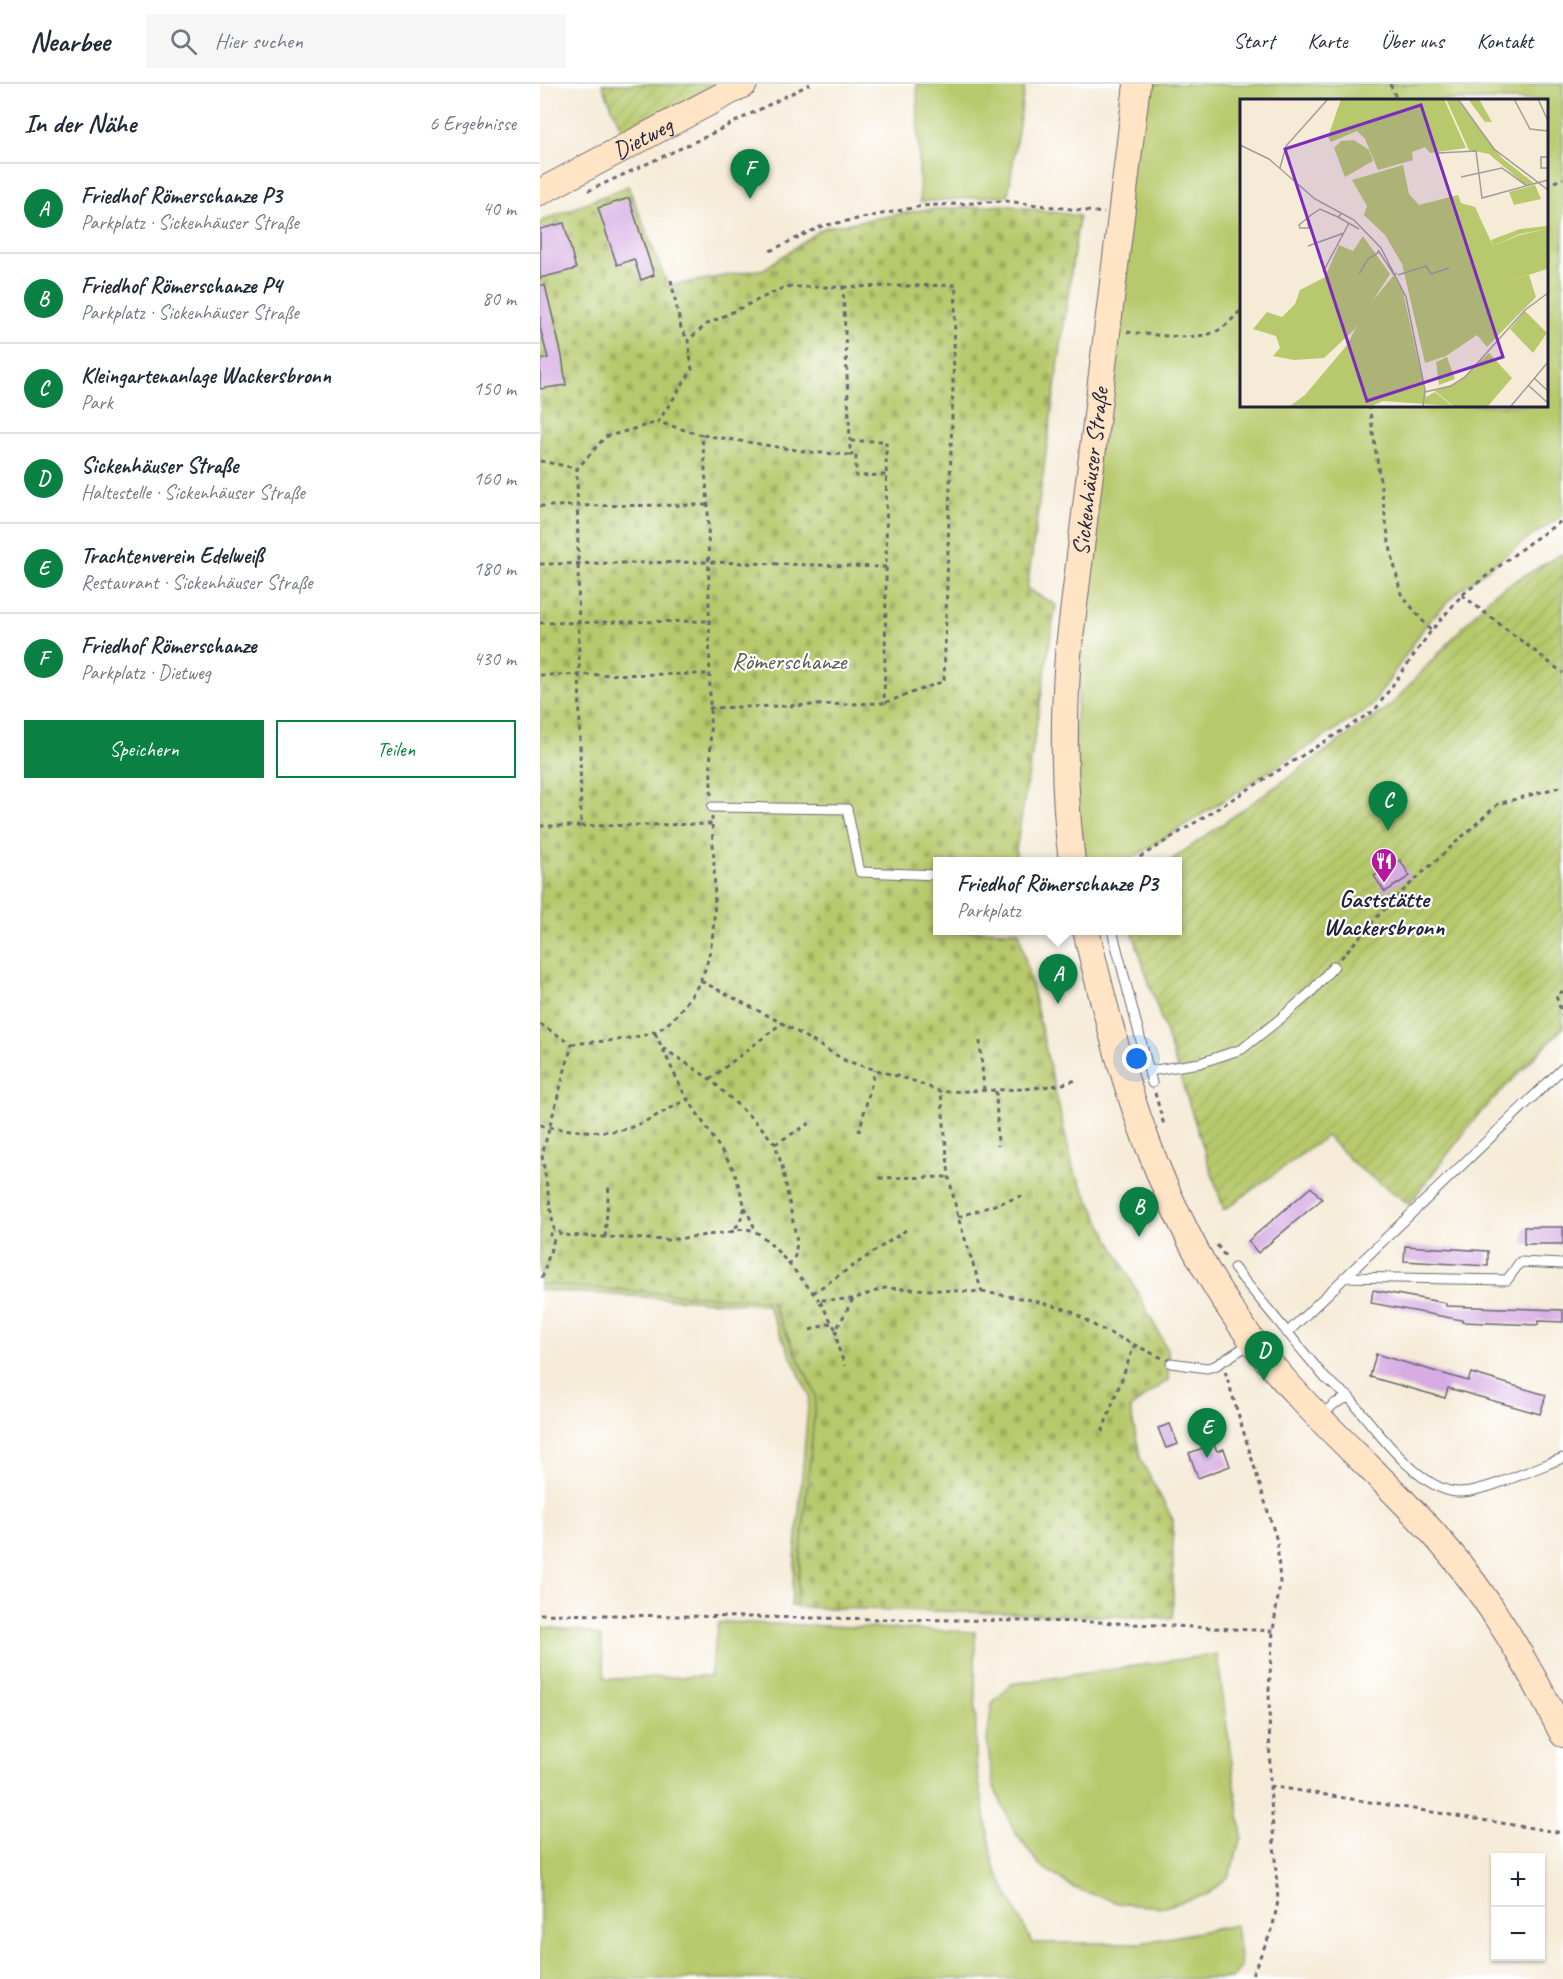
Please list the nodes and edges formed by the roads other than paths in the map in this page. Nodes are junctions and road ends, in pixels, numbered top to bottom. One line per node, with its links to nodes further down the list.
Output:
1 (744, 84): 3 (street, Dietweg)
2 (1137, 84): 5 (street, Sickenhäuser Straße)
3 (540, 192)
4 (711, 807): 6 (lane)
5 (1072, 857)
6 (933, 875)
7 (1087, 935): 17 (street)
8 (1113, 935): 11 (lane)
9 (1334, 966): 11 (lane)
10 (1563, 1068): 15 (lane)
11 (1149, 1071): 12 (lane)
12 (1152, 1083)
13 (1563, 1264): 15 (lane)
14 (1234, 1268): 16 (lane)
15 (1344, 1277): 16 (lane)
16 (1287, 1333): 19 (lane)
17 (1252, 1342): 18 (lane); 20 (street)
18 (1171, 1363)
19 (1349, 1397): 20 (lane); 21 (lane)
20 (1318, 1418): 22 (street)
21 (1563, 1458)
22 (1563, 1734)

